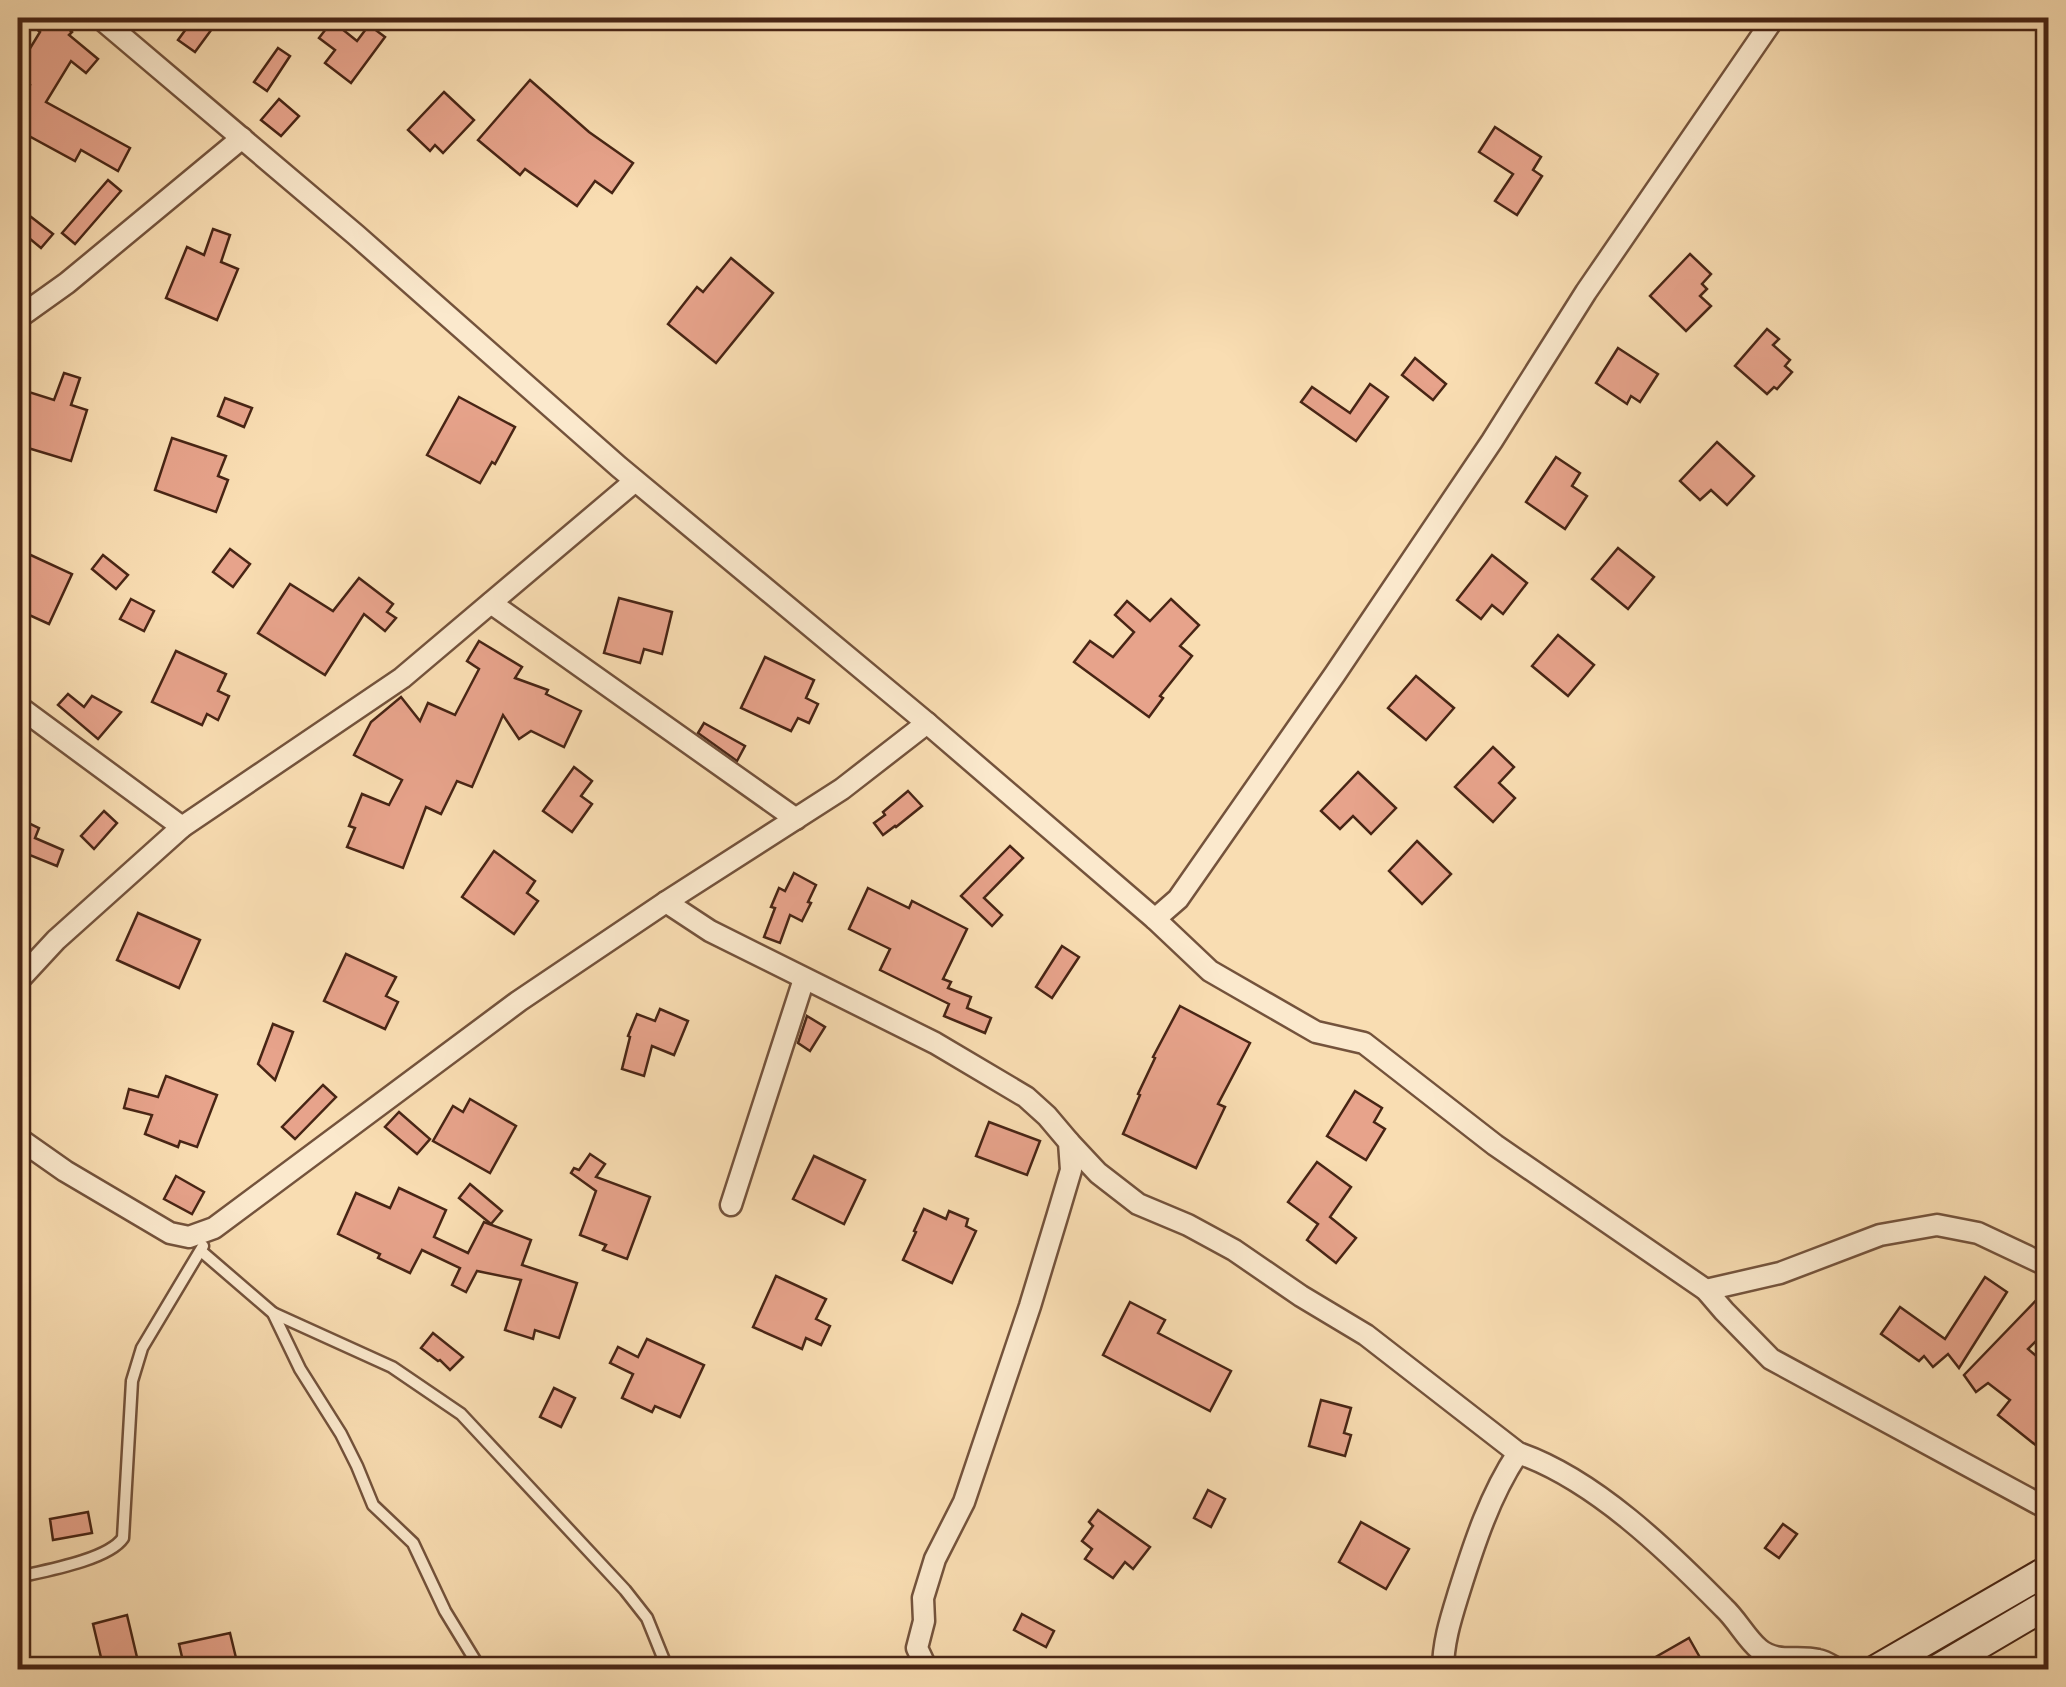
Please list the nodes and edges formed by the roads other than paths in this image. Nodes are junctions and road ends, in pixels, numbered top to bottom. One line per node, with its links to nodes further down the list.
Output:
1 (100, 18): 3 (street)
2 (1774, 18): 12 (street)
3 (242, 138): 4 (street); 5 (street)
4 (18, 318)
5 (635, 481): 6 (street); 8 (street)
6 (491, 603): 9 (street); 10 (street)
7 (18, 706): 10 (street)
8 (926, 723): 9 (street); 12 (street)
9 (796, 818): 11 (street)
10 (182, 827): 14 (street)
11 (666, 902): 13 (street); 18 (street)
12 (1154, 918): 21 (street)
13 (804, 979): 16 (street); 17 (street)
14 (18, 982)
15 (18, 1138): 18 (street)
16 (1069, 1142): 23 (street); 30 (street)
17 (730, 1204)
18 (214, 1228): 19 (lane)
19 (200, 1251): 22 (lane); 26 (lane)
20 (2048, 1266): 21 (street)
21 (1706, 1290): 24 (street)
22 (273, 1314): 28 (lane); 29 (lane)
23 (1518, 1453): 31 (street); 32 (street)
24 (2048, 1510)
25 (2048, 1570): 33 (main road)
26 (18, 1577)
27 (2048, 1604): 34 (main road)
28 (480, 1670)
29 (668, 1670)
30 (932, 1670)
31 (1443, 1670)
32 (1838, 1670)
33 (1875, 1670)
34 (1936, 1670)

